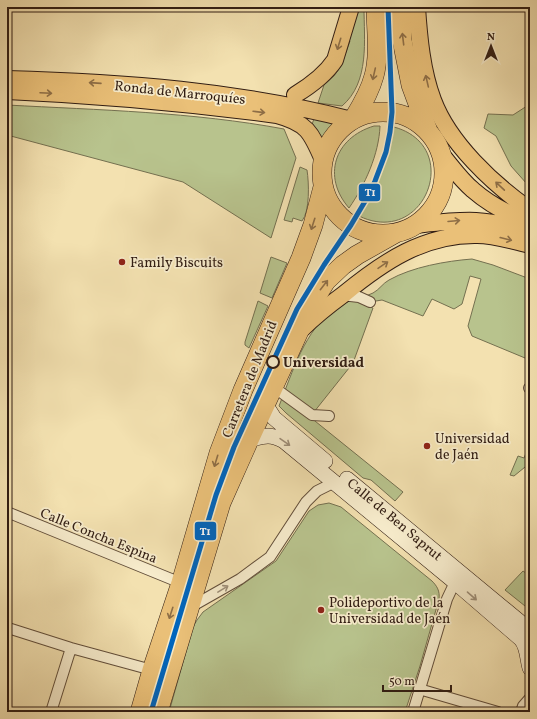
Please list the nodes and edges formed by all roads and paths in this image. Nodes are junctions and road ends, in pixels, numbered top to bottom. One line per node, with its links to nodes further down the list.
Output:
1 (351, 7): 7 (main road, one-way to 7)
2 (376, 7): 9 (highway, one-way to 9)
3 (401, 7): 10 (highway, one-way to 3)
4 (417, 7): 14 (main road, one-way to 4)
5 (7, 79): 8 (main road, Ronda de Marroquíes, one-way to 5)
6 (7, 91): 12 (main road, Ronda de Marroquíes, one-way to 12)
7 (295, 95): 8 (street)
8 (272, 102): 9 (main road, Ronda de Marroquíes)
9 (353, 119): 10 (highway); 12 (highway)
10 (428, 130): 11 (highway)
11 (442, 155): 15 (main road); 16 (highway)
12 (323, 160): 13 (highway)
13 (323, 187): 17 (highway); 30 (highway, Carretera de Madrid, one-way to 30)
14 (530, 210)
15 (530, 222)
16 (415, 226): 17 (highway); 18 (main road, one-way to 18)
17 (396, 233): 22 (highway, Carretera de Madrid, one-way to 17)
18 (530, 234)
19 (530, 246): 20 (main road, one-way to 19)
20 (359, 281): 21 (main road); 21 (street)
21 (342, 295): 22 (main road)
22 (298, 333): 24 (highway, Carretera de Madrid)
23 (279, 391): 25 (street)
24 (265, 404): 26 (highway, Carretera de Madrid); 33 (street, Calle de Ben Saprut)
25 (329, 416)
26 (249, 440): 27 (street, Calle de Ben Saprut, one-way to 27); 31 (highway, Carretera de Madrid)
27 (335, 482): 29 (street, Calle de Ben Saprut); 31 (street, Calle de Ben Saprut, one-way to 27)
28 (7, 512): 30 (street, Calle Concha Espina)
29 (455, 582): 35 (street, Calle de Ben Saprut, one-way to 35); 38 (street)
30 (180, 583): 37 (highway, Carretera de Madrid, one-way to 37)
31 (189, 608): 42 (highway, Carretera de Madrid)
32 (8, 628): 34 (street)
33 (530, 629)
34 (71, 648): 37 (street); 40 (street)
35 (528, 649): 36 (street, Calle de Ben Saprut)
36 (530, 668)
37 (152, 670): 41 (highway, Carretera de Madrid)
38 (419, 689): 43 (street); 44 (street)
39 (530, 698): 45 (street)
40 (51, 712)
41 (140, 712)
42 (158, 712)
43 (413, 712)
44 (498, 712)
45 (521, 712)

